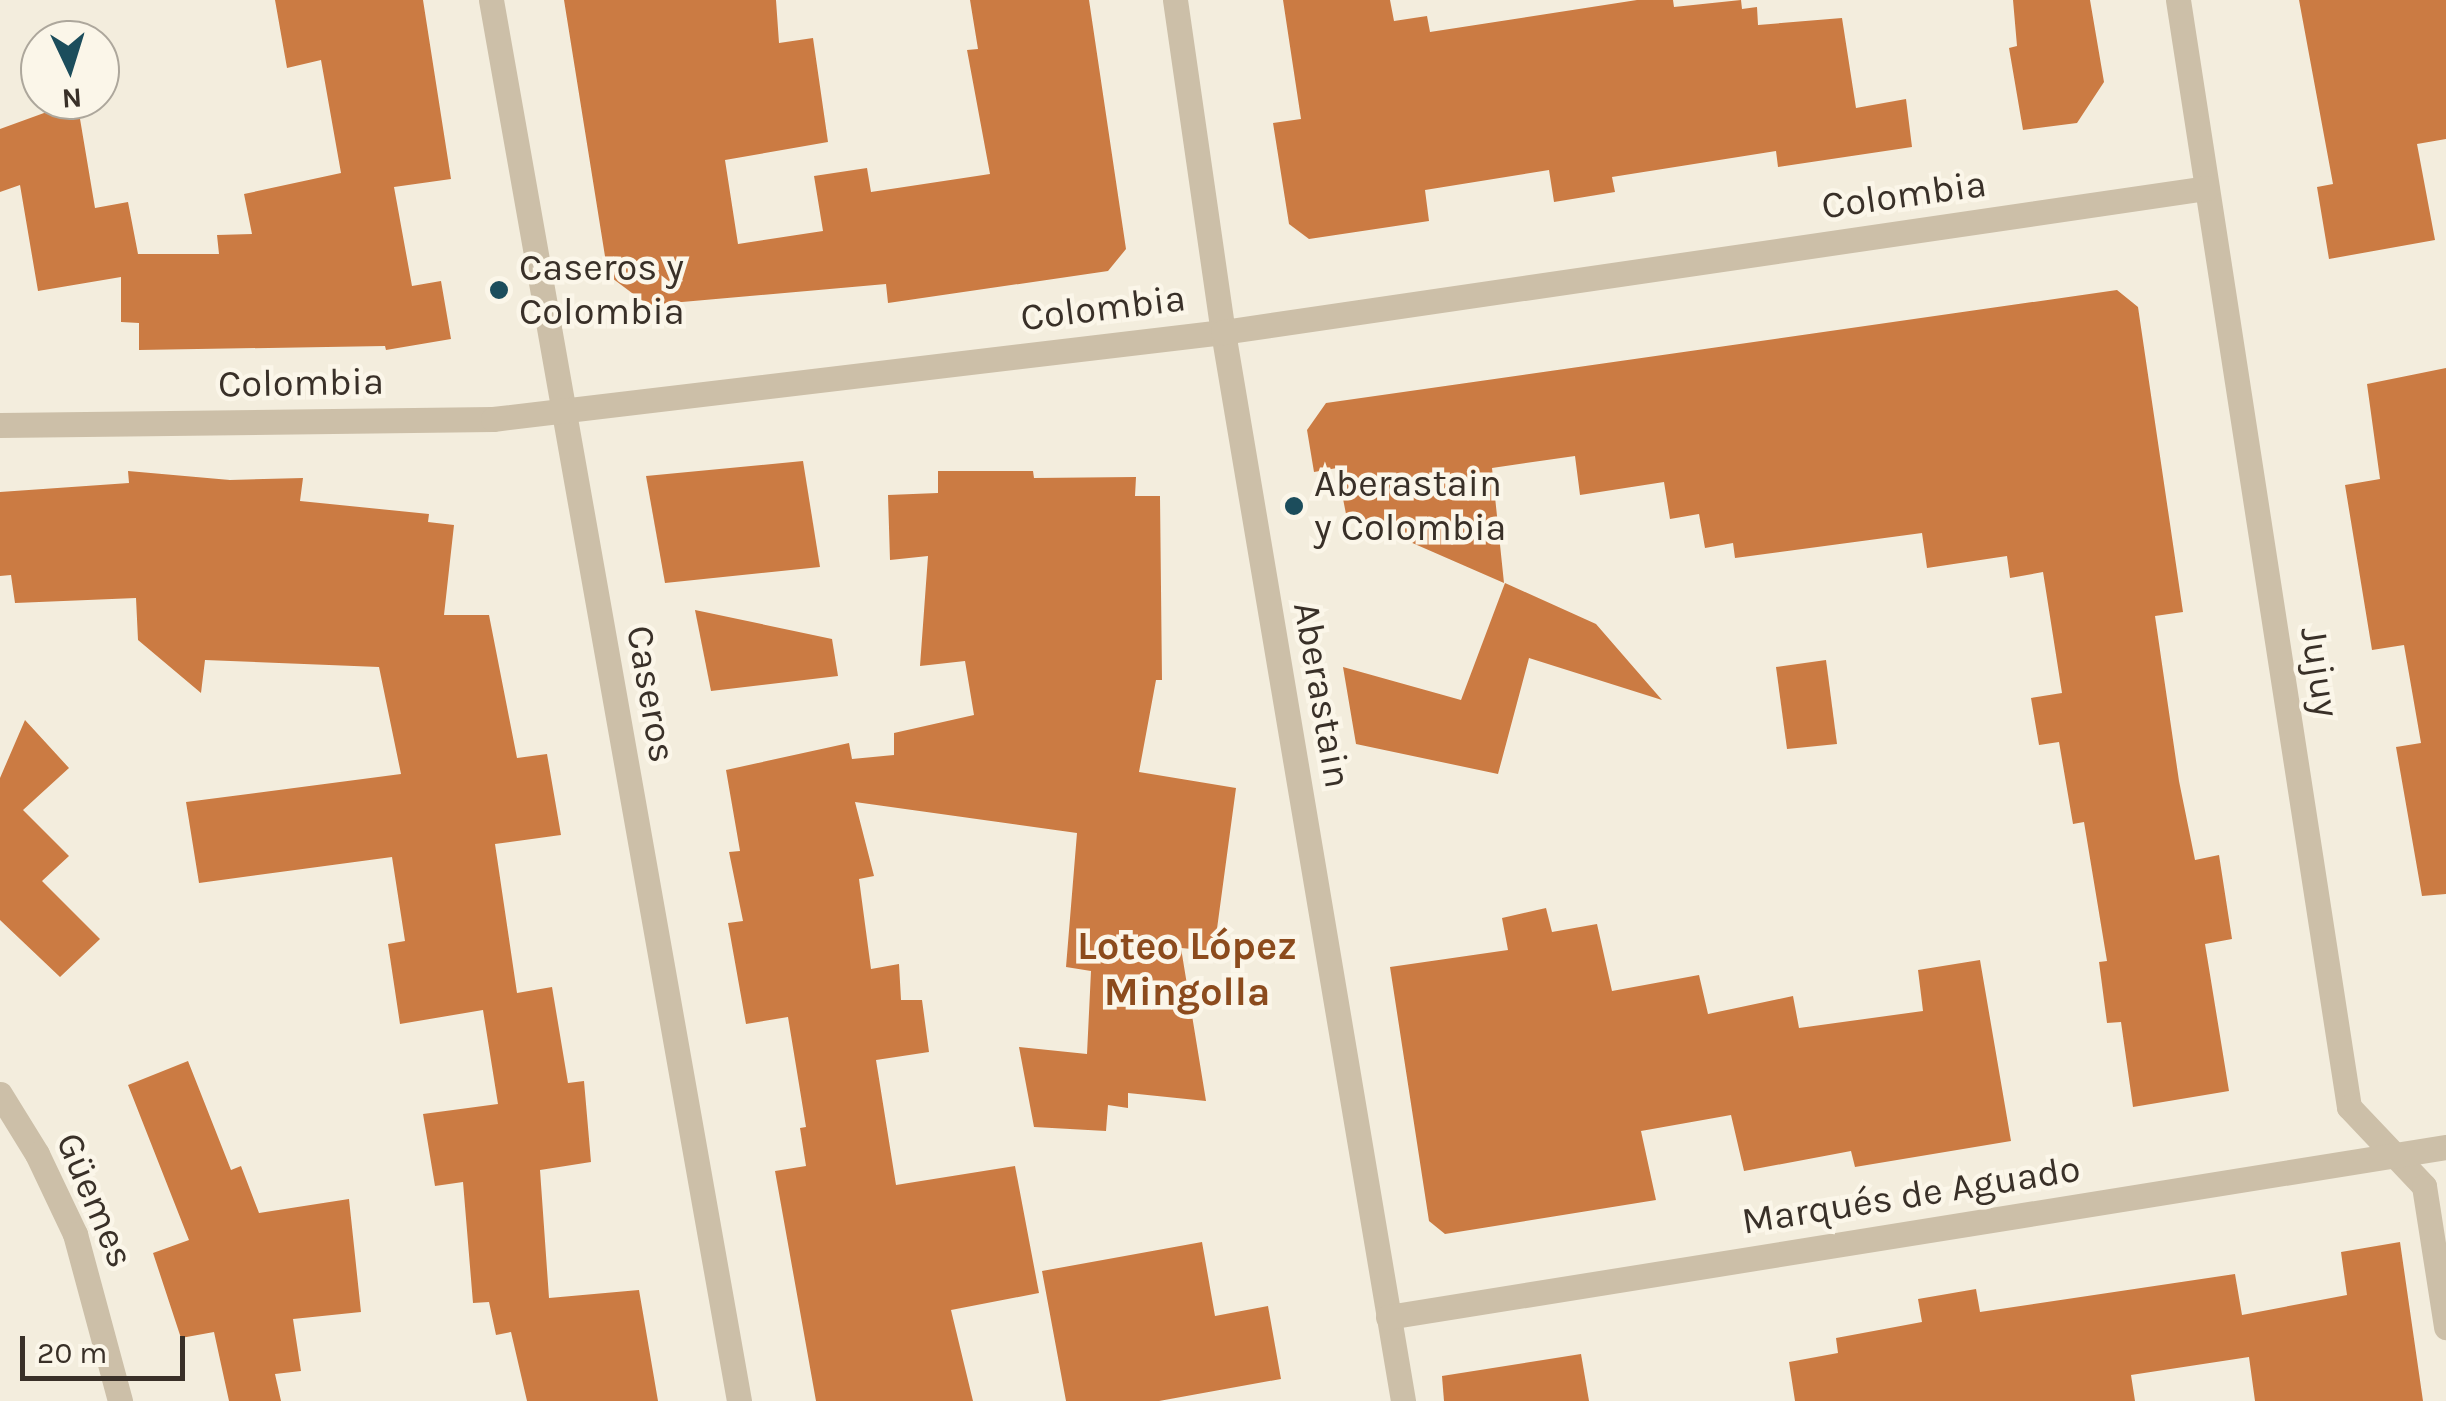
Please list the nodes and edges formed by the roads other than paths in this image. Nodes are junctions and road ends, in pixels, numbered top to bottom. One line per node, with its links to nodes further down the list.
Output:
1 (491, 0): 6 (street, Caseros)
2 (1175, 0): 5 (street, Aberastain)
3 (2178, 0): 4 (street, Jujuy)
4 (2208, 188): 5 (street, Colombia); 10 (street, Jujuy)
5 (1223, 332): 6 (street, Colombia); 11 (street, Aberastain)
6 (562, 411): 7 (street, Colombia); 14 (street, Caseros)
7 (0, 424)
8 (0, 1094): 13 (street, Güemes)
9 (2446, 1147): 10 (street, Marqués de Aguado)
10 (2395, 1156): 11 (street, Marqués de Aguado); 12 (street, Jujuy)
11 (1388, 1317): 15 (street, Aberastain)
12 (2446, 1328)
13 (112, 1399)
14 (740, 1401)
15 (1403, 1401)

